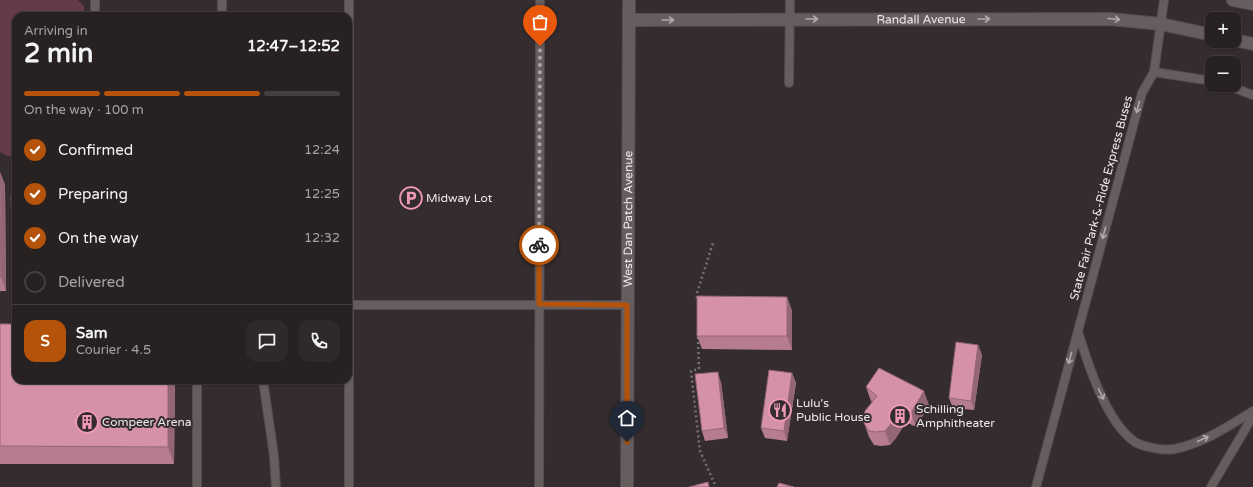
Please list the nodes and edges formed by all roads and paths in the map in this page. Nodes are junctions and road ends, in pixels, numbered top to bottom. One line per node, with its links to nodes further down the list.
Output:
1 (95, 0): 10 (lane)
2 (222, 0): 11 (lane)
3 (349, 0): 12 (lane)
4 (540, 0): 26 (lane)
5 (629, 0): 14 (street, West Dan Patch Avenue)
6 (790, 0): 13 (lane)
7 (1164, 0): 15 (lane)
8 (1233, 0): 9 (street)
9 (1253, 4)
10 (95, 12)
11 (222, 12)
12 (349, 12)
13 (790, 19): 14 (street, Randall Avenue, one-way to 13); 15 (street, Randall Avenue, one-way to 15); 21 (lane)
14 (629, 20): 28 (street, West Dan Patch Avenue)
15 (1161, 24): 16 (street, Randall Avenue); 19 (lane)
16 (1205, 33)
17 (1241, 41): 18 (street)
18 (1253, 44)
19 (1154, 72): 20 (lane); 30 (lane, State Fair Park-&-Ride Express Buses, one-way to 30)
20 (1205, 80)
21 (790, 83)
22 (1241, 90): 23 (lane)
23 (1253, 95)
24 (713, 243): 25 (path)
25 (697, 300)
26 (539, 304): 27 (lane); 28 (lane); 39 (lane)
27 (352, 305)
28 (627, 305): 40 (street, West Dan Patch Avenue)
29 (698, 331): 41 (path)
30 (1078, 332): 34 (lane, one-way to 34); 42 (lane, State Fair Park-&-Ride Express Buses, one-way to 42)
31 (197, 384): 36 (lane)
32 (264, 384): 37 (lane)
33 (350, 384): 38 (lane)
34 (1253, 411)
35 (1253, 416): 43 (lane)
36 (197, 487)
37 (276, 487)
38 (349, 487)
39 (539, 487)
40 (627, 487)
41 (716, 487)
42 (1036, 487)
43 (1211, 487)

